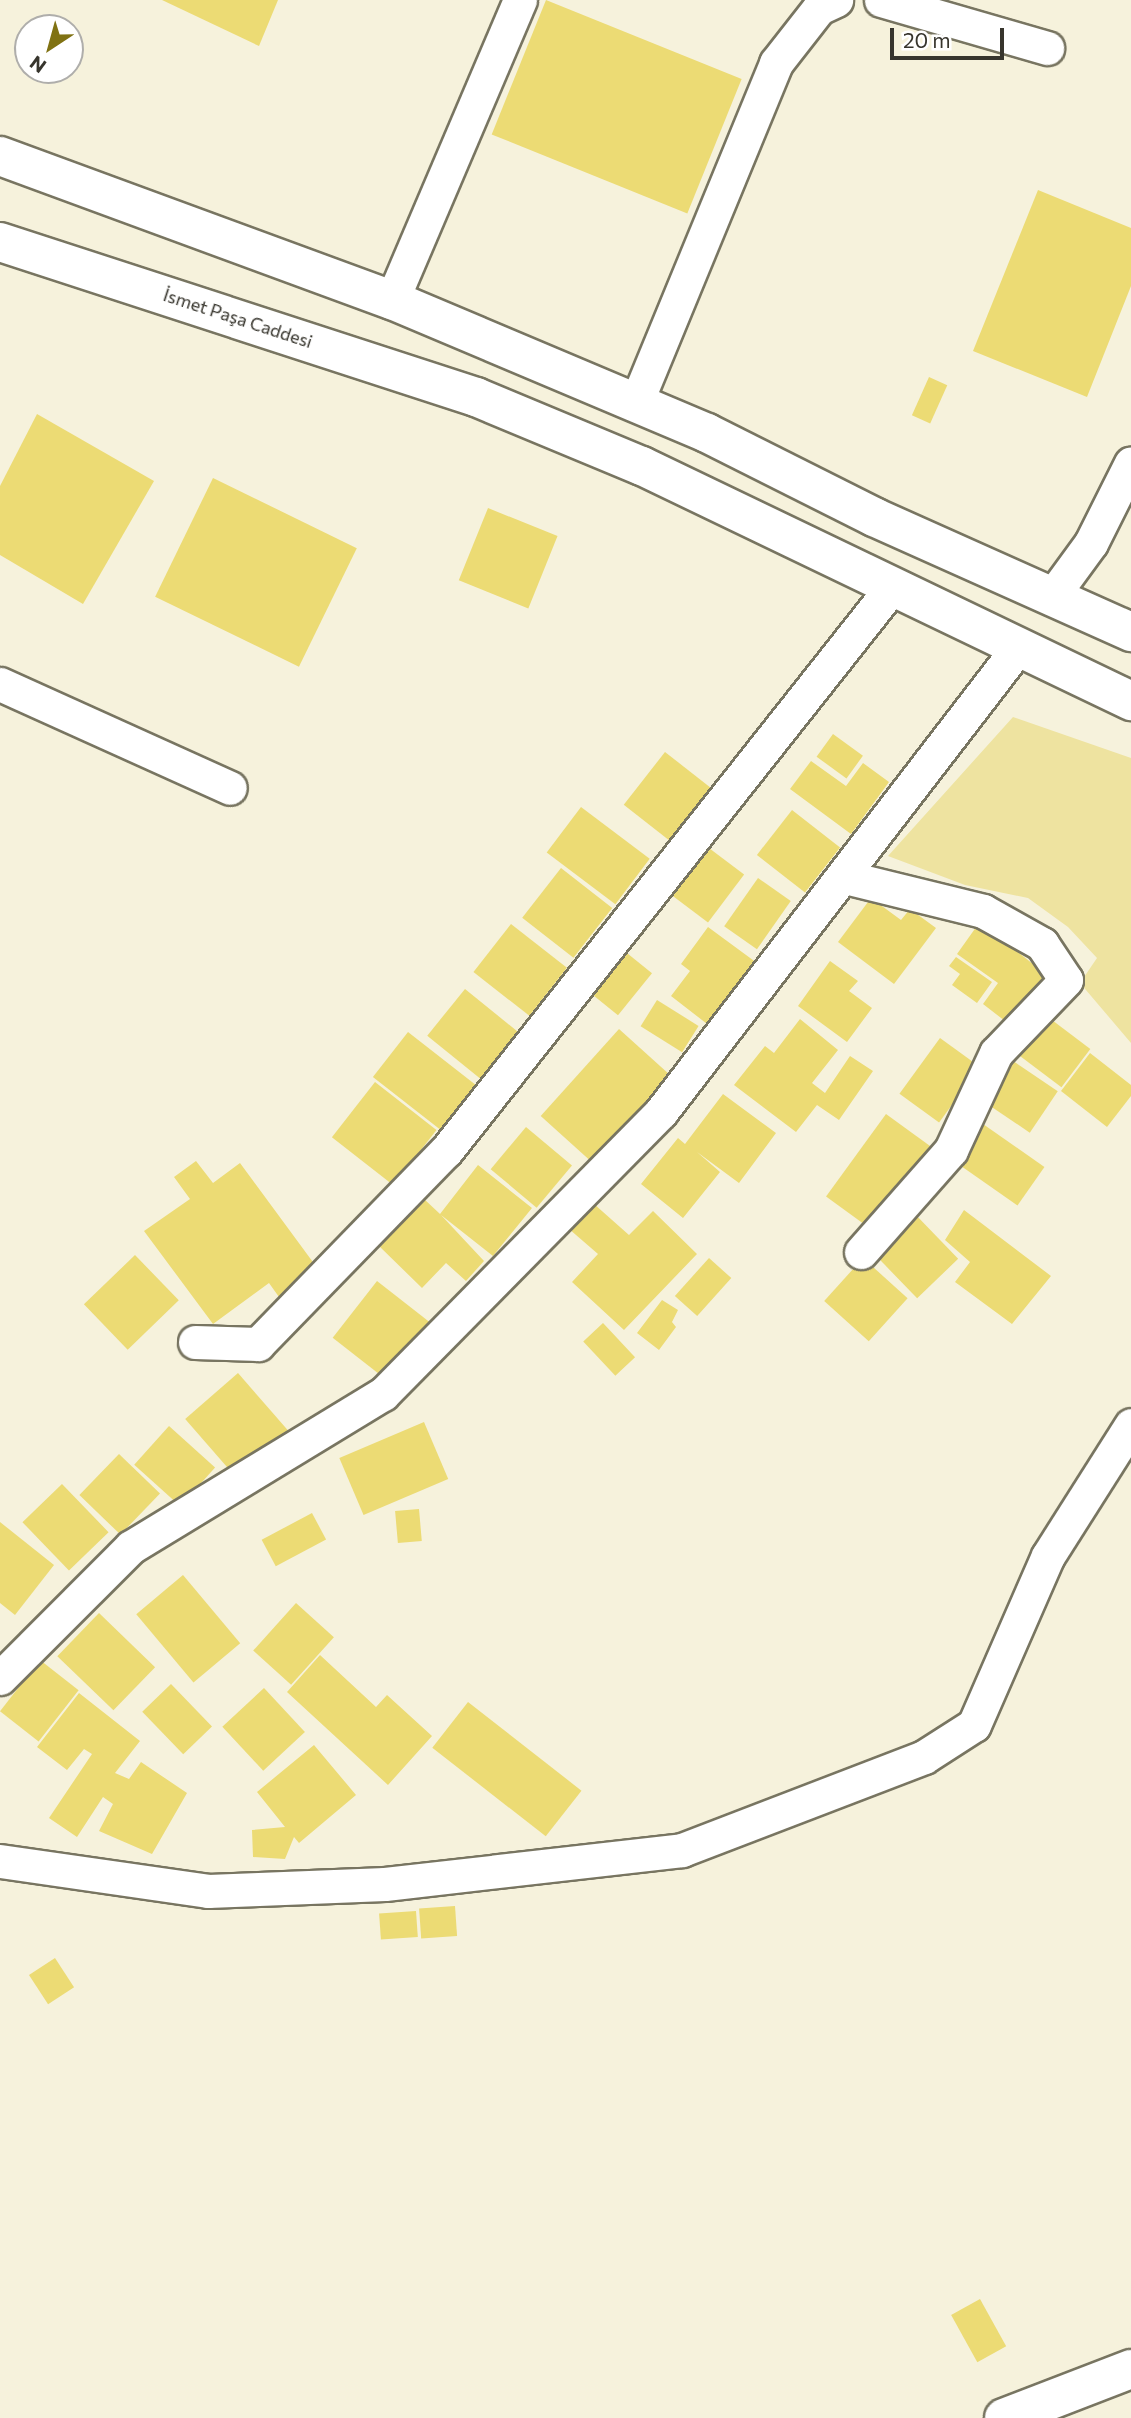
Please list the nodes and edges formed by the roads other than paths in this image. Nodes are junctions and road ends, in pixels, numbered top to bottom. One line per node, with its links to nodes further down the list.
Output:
1 (520, 0): 7 (street)
2 (836, 0): 8 (street)
3 (881, 0): 4 (street)
4 (1047, 48)
5 (0, 156): 7 (main road)
6 (0, 242): 10 (main road, İsmet Paşa Caddesi)
7 (392, 300): 8 (main road)
8 (636, 403): 11 (main road)
9 (1131, 463): 11 (street)
10 (892, 587): 13 (main road, İsmet Paşa Caddesi); 19 (street)
11 (1053, 595): 12 (main road)
12 (1131, 632)
13 (1017, 649): 15 (main road, İsmet Paşa Caddesi); 17 (street)
14 (0, 684): 16 (street)
15 (1131, 701)
16 (230, 788)
17 (845, 877): 18 (street); 21 (street)
18 (861, 1252)
19 (195, 1342)
20 (1131, 1425): 22 (street)
21 (0, 1678)
22 (0, 1861)
23 (1131, 2369): 24 (main road)
24 (1004, 2418)

